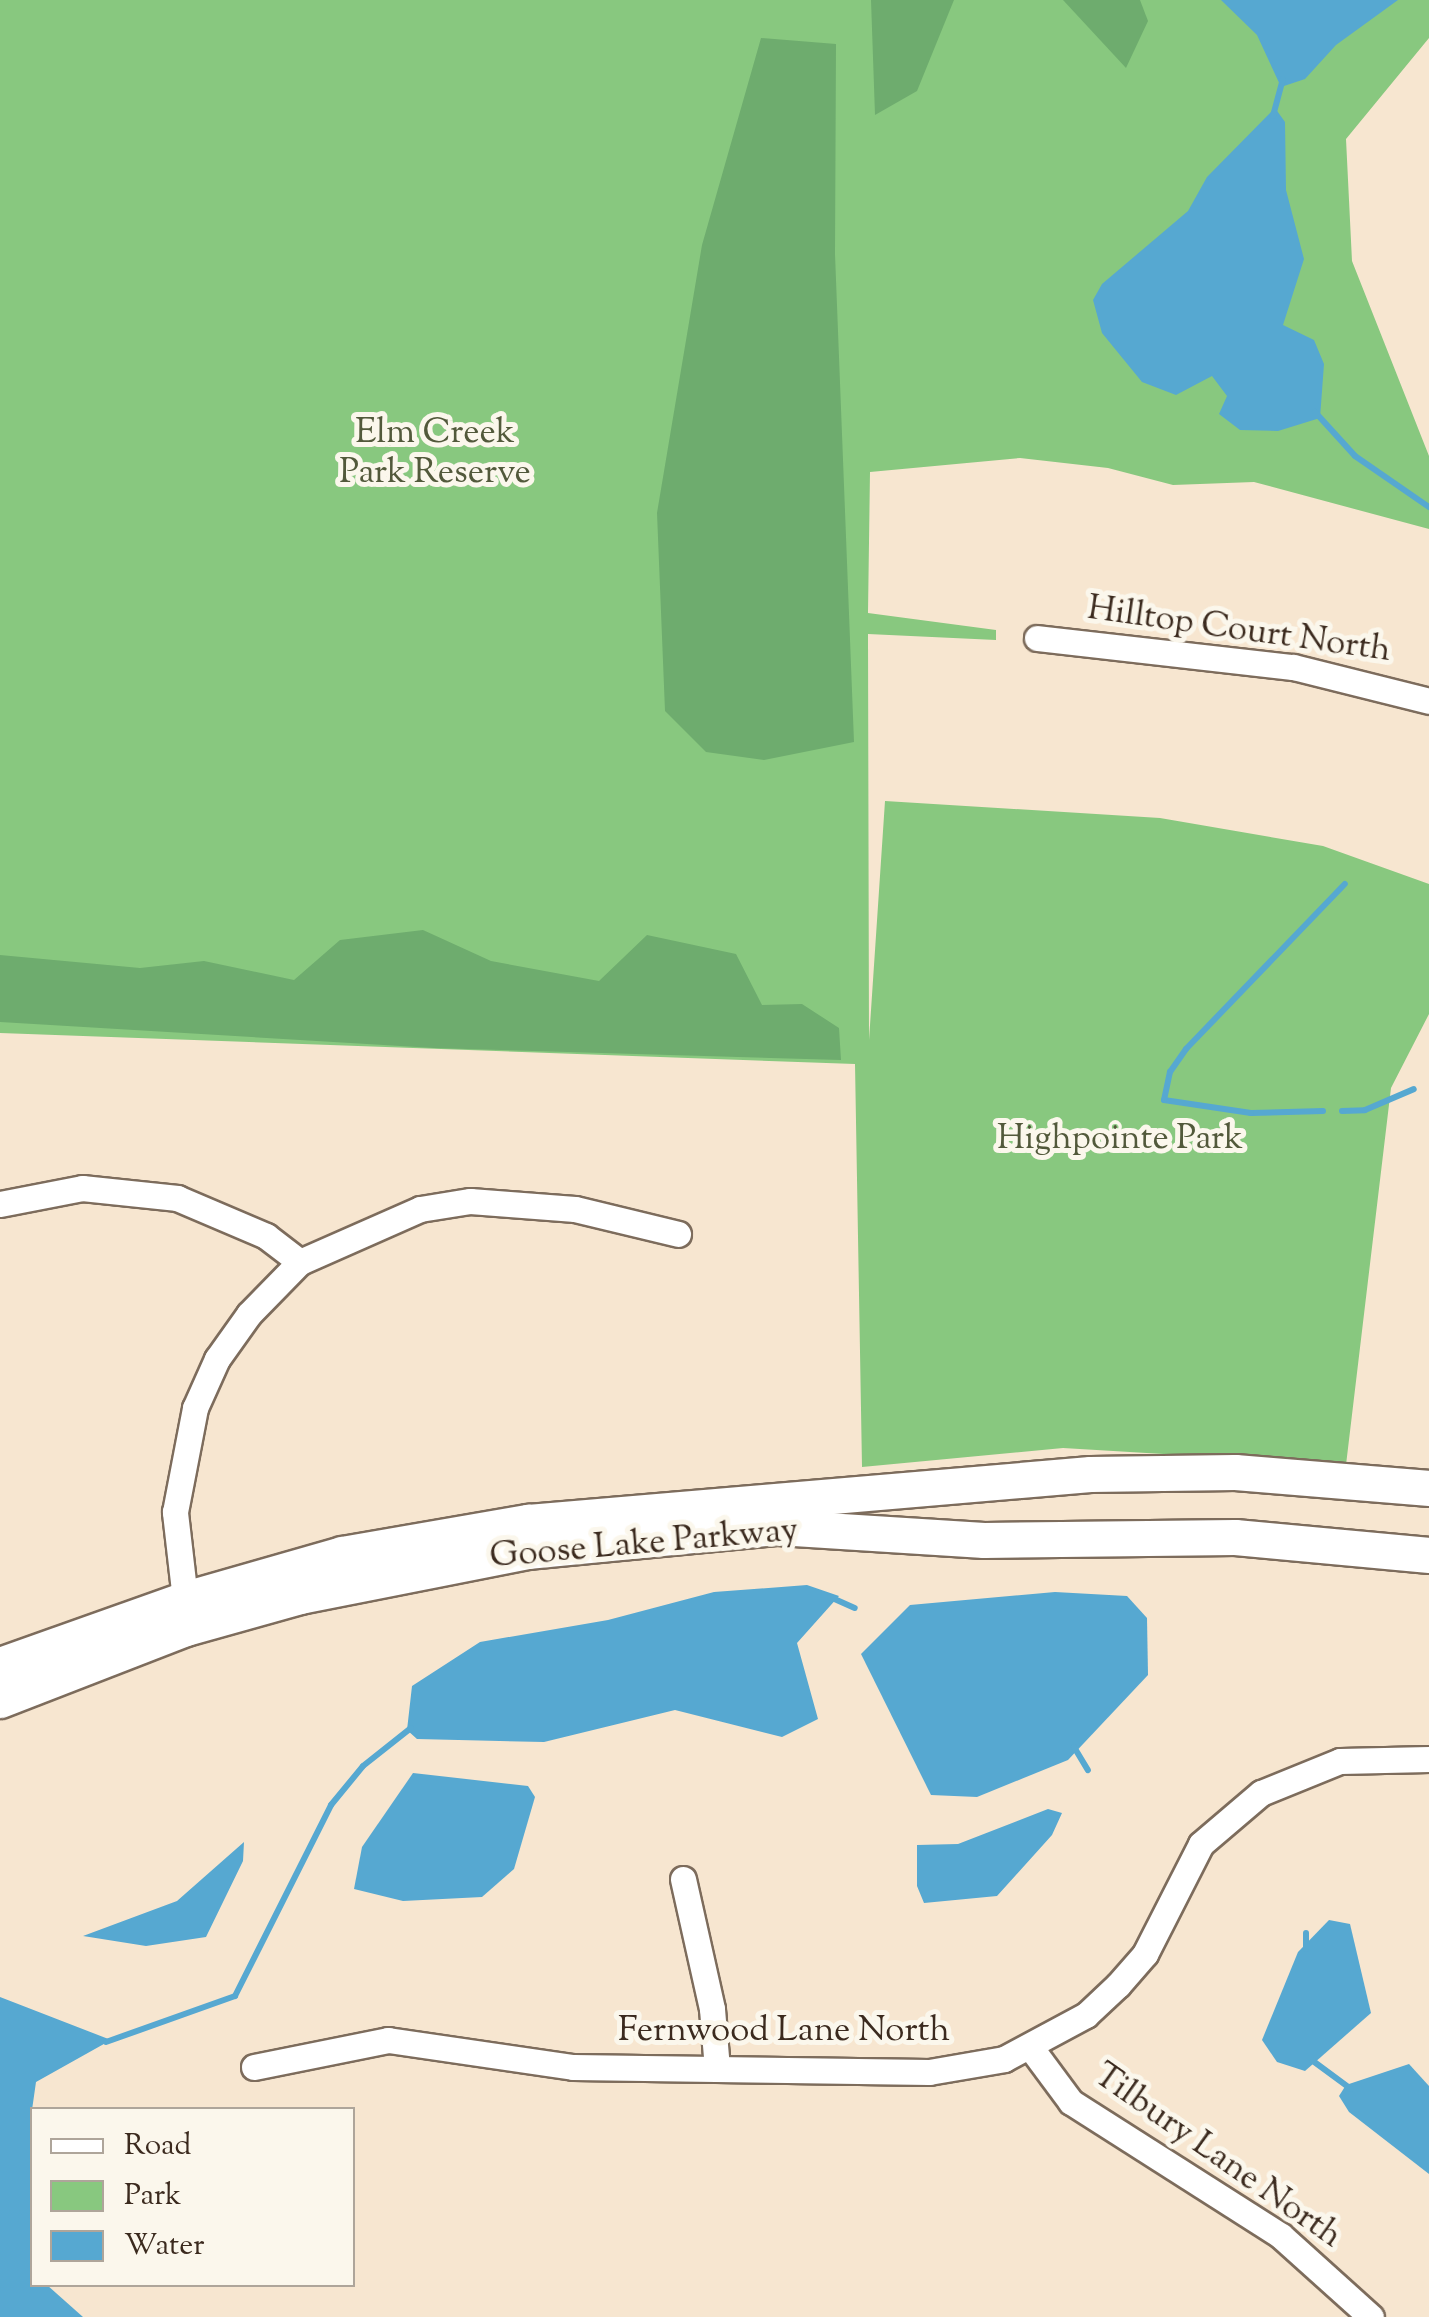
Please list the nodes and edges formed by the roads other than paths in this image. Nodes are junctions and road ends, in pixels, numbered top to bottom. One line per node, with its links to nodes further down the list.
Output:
1 (1037, 638): 2 (street, Hilltop Court North)
2 (1429, 701)
3 (0, 1204): 5 (street)
4 (678, 1234): 5 (street)
5 (300, 1262): 8 (street)
6 (1429, 1488): 8 (street, Goose Lake Parkway)
7 (1429, 1555): 10 (street, Goose Lake Parkway)
8 (185, 1599): 9 (street, Goose Lake Parkway)
9 (0, 1665)
10 (0, 1700)
11 (1429, 1759): 13 (street, Fernwood Lane North)
12 (684, 1879): 15 (street)
13 (1031, 2048): 15 (street, Fernwood Lane North); 16 (street, Tilbury Lane North)
14 (254, 2067): 15 (street, Fernwood Lane North)
15 (717, 2068)
16 (1370, 2317)

